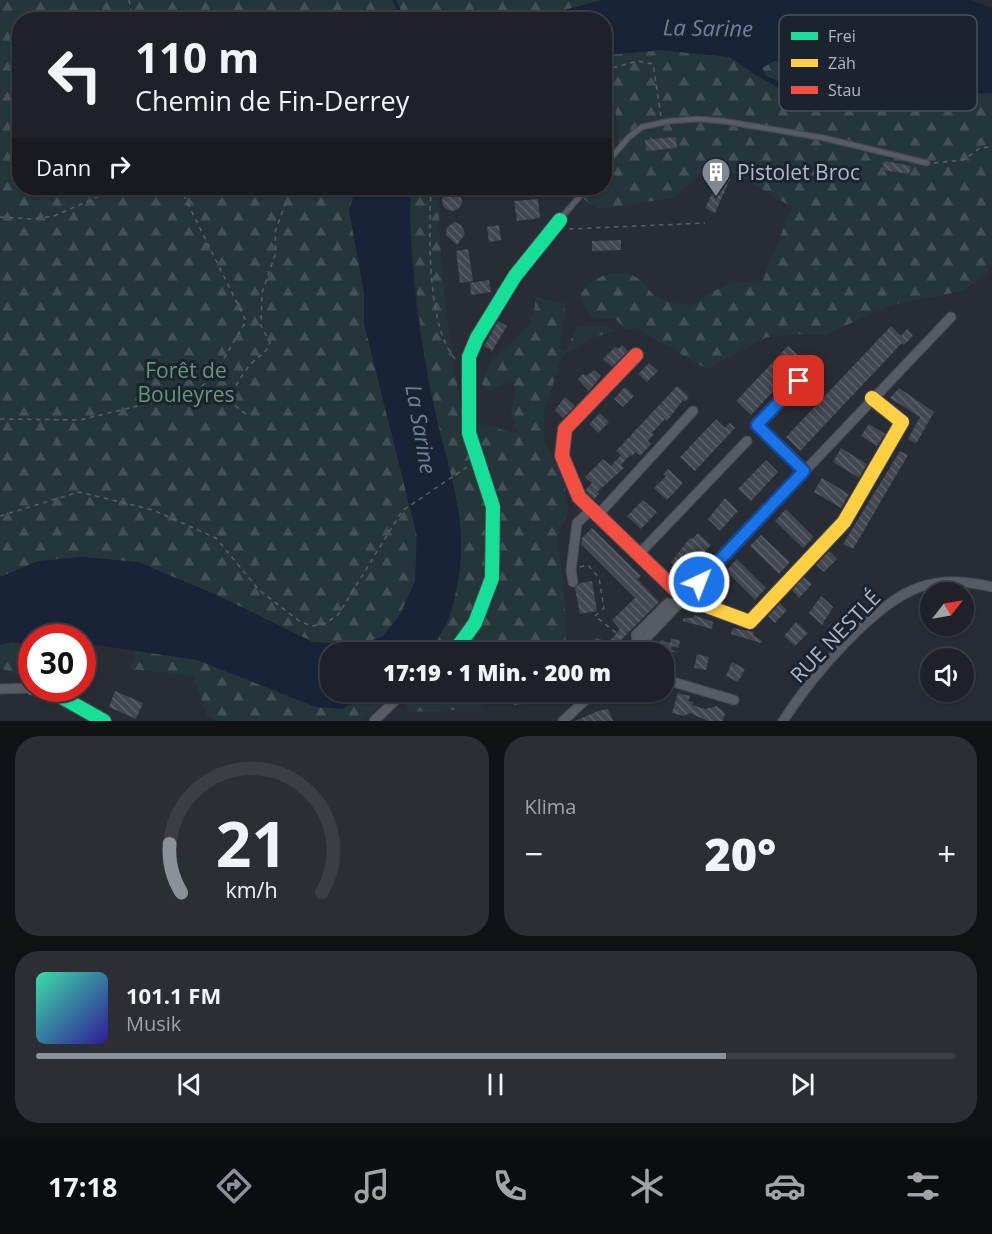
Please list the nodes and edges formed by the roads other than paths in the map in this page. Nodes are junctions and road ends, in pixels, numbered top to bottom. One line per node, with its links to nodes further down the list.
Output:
1 (612, 158): 2 (lane)
2 (927, 163)
3 (582, 195): 4 (lane)
4 (563, 225): 17 (street)
5 (951, 317): 8 (street)
6 (636, 355): 12 (street)
7 (812, 366): 11 (lane)
8 (872, 398): 11 (street); 16 (street)
9 (693, 411): 12 (street)
10 (747, 441): 13 (street)
11 (804, 471): 16 (street)
12 (595, 512): 13 (street); 14 (street)
13 (639, 554): 16 (street)
14 (573, 582)
15 (992, 587): 29 (street, RUE NESTLÉ)
16 (681, 602): 18 (street)
17 (461, 642)
18 (642, 642)
19 (674, 682): 22 (street)
20 (18, 688): 21 (street)
21 (0, 689)
22 (734, 700)
23 (70, 702): 26 (street)
24 (394, 702): 27 (street)
25 (583, 702): 28 (street)
26 (104, 721)
27 (374, 721)
28 (563, 721)
29 (783, 721)

